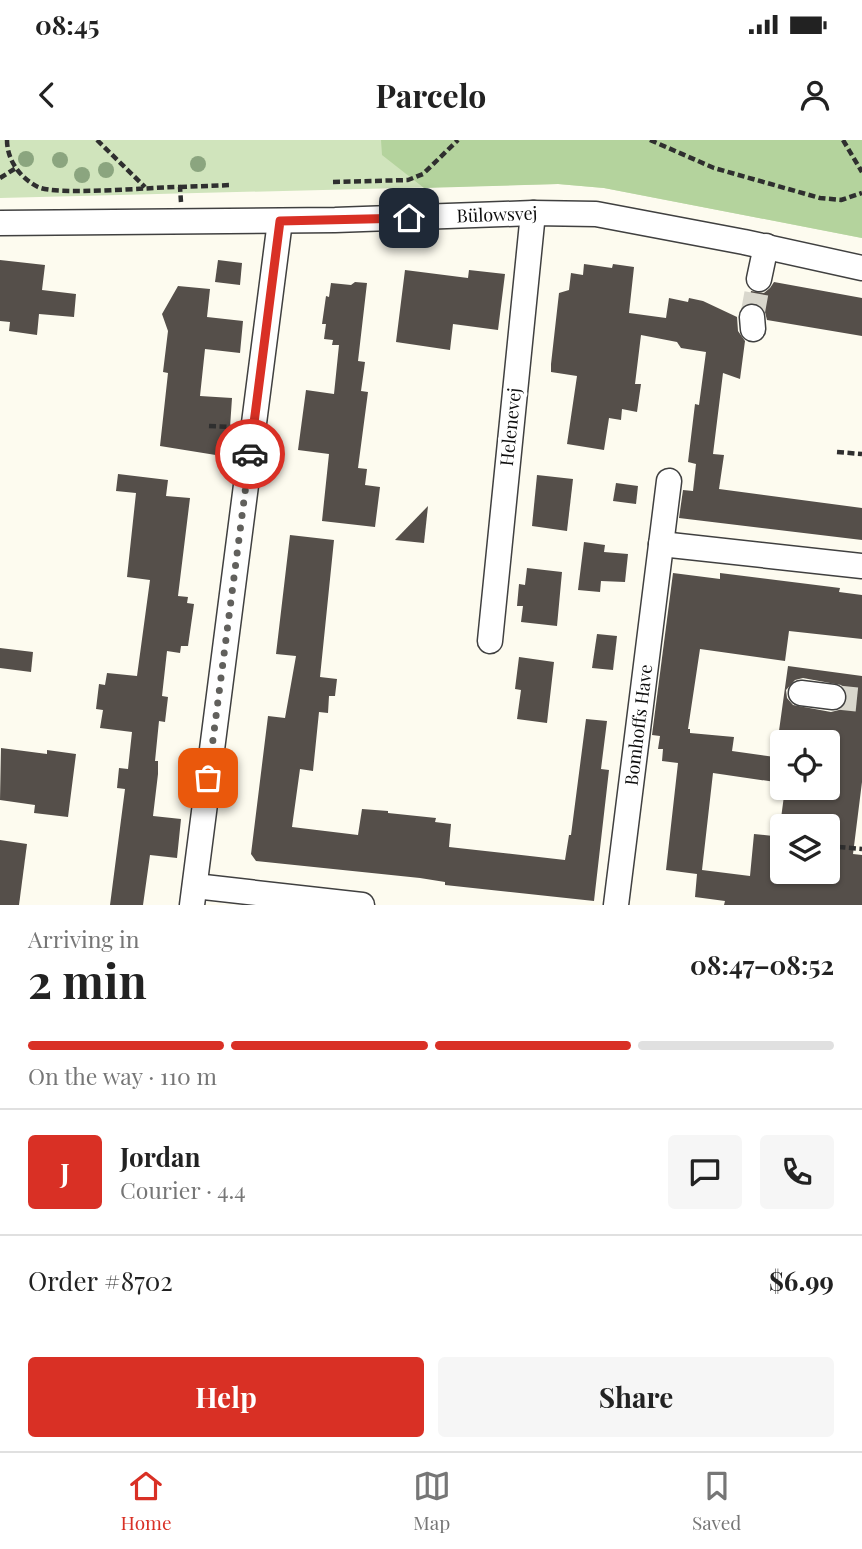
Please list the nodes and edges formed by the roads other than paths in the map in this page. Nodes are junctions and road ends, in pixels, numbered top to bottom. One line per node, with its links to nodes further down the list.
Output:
1 (533, 213): 2 (street, Bülowsvej); 4 (street, Bülowsvej); 10 (street, Helenevej)
2 (280, 221): 3 (street, Bülowsvej); 13 (street)
3 (0, 223)
4 (766, 246): 5 (street, Bülowsvej); 6 (street)
5 (862, 268)
6 (759, 279)
7 (669, 481): 8 (street, Bomhoffs Have)
8 (661, 544): 9 (street); 15 (street, Bomhoffs Have)
9 (862, 566)
10 (489, 641)
11 (802, 694): 12 (street)
12 (833, 697)
13 (193, 896): 14 (street)
14 (362, 905)
15 (616, 905)

